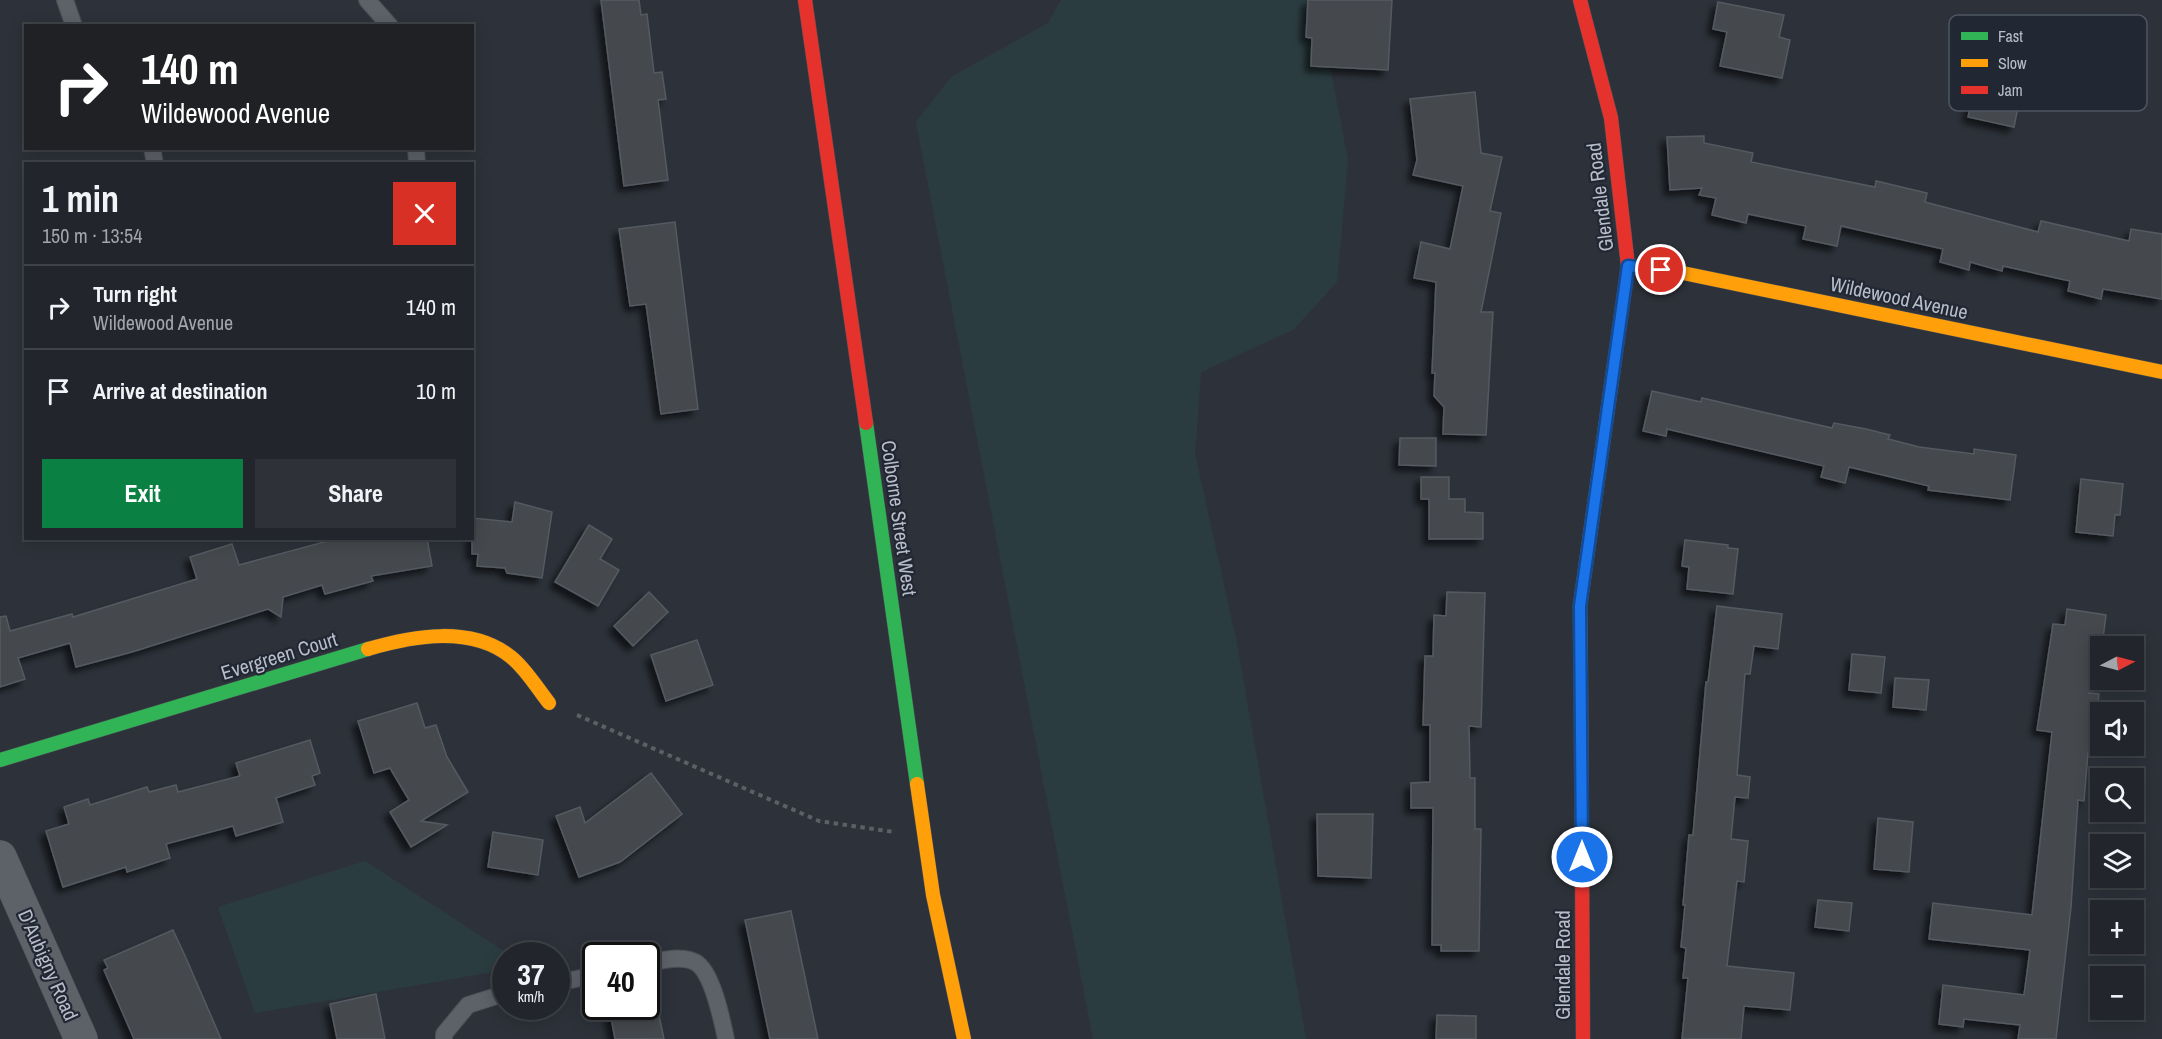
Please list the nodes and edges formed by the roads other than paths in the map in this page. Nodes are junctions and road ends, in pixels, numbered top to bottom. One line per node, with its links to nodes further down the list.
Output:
1 (65, 0): 5 (lane)
2 (367, 0): 6 (lane)
3 (805, 0): 17 (street, Colborne Street West)
4 (1580, 0): 7 (street, Glendale Road)
5 (73, 24)
6 (388, 24)
7 (1628, 266): 8 (street, Wildewood Avenue); 18 (street, Glendale Road)
8 (2162, 372)
9 (549, 703): 10 (street, Evergreen Court)
10 (0, 760)
11 (0, 857): 14 (street, D'Aubigny Road)
12 (660, 962): 16 (lane)
13 (492, 997): 15 (lane)
14 (81, 1039)
15 (444, 1039)
16 (726, 1039)
17 (964, 1039)
18 (1583, 1039)

